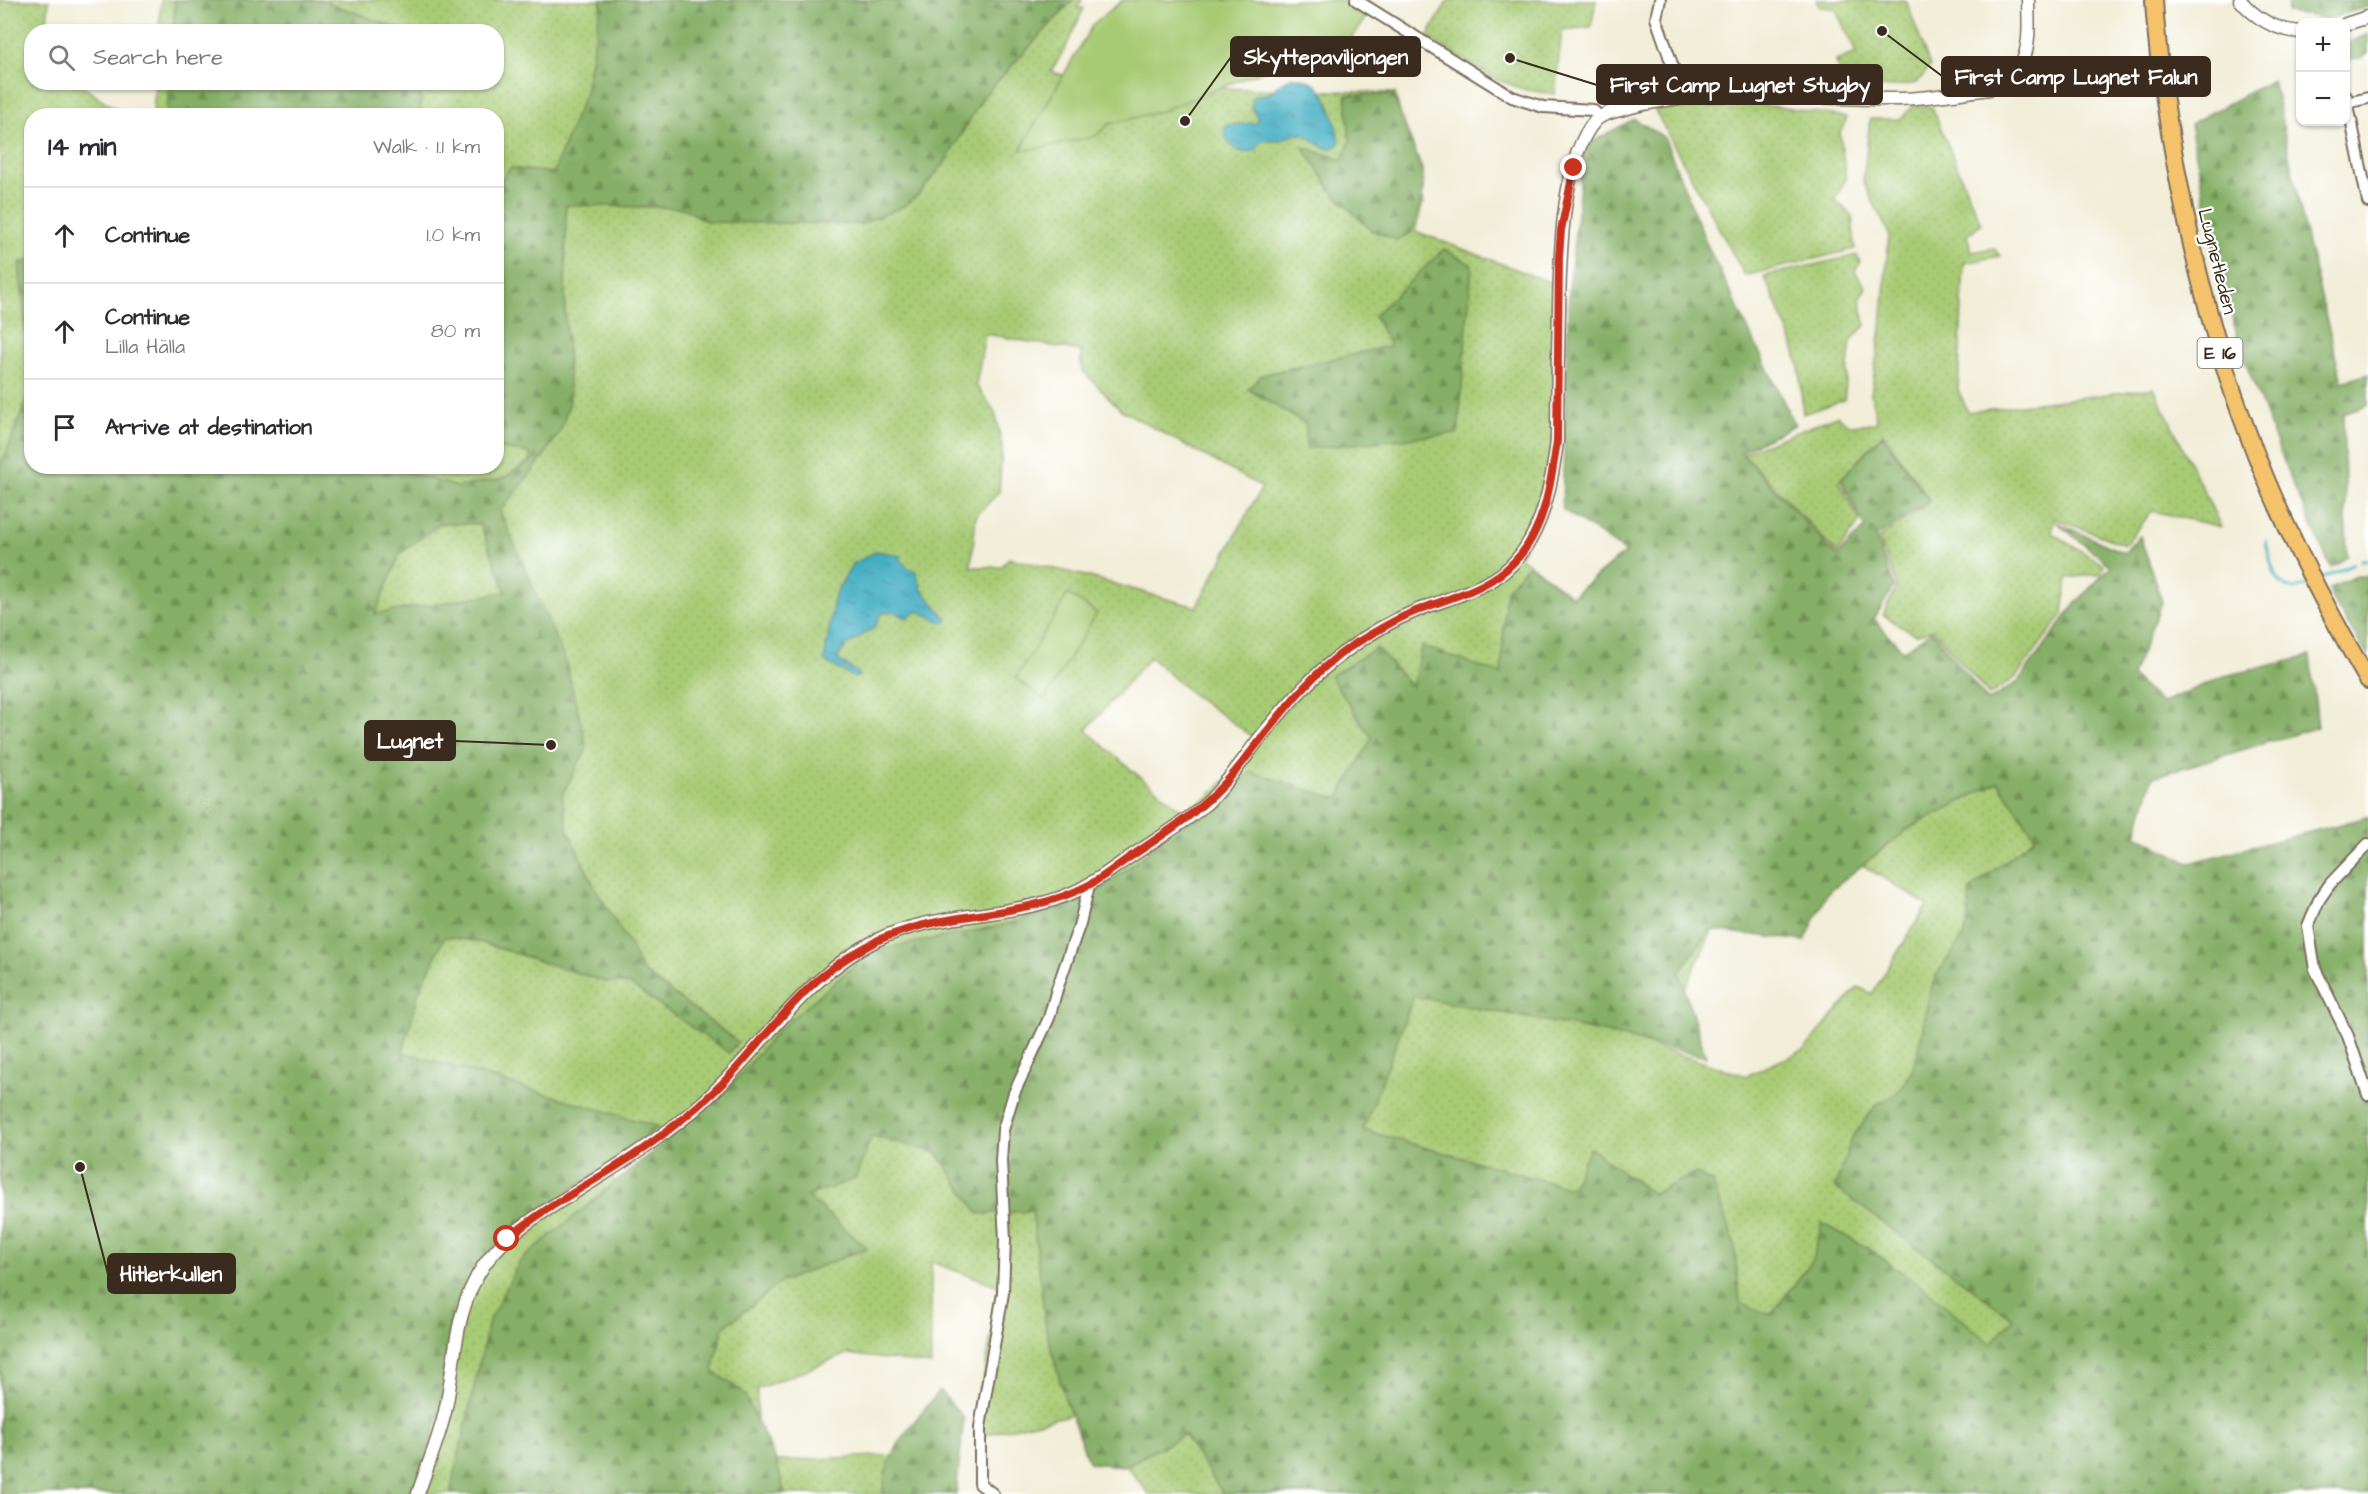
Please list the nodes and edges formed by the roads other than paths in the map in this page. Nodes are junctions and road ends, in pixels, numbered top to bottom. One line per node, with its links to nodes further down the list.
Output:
1 (1356, 0): 6 (street)
2 (1660, 0): 11 (street)
3 (2028, 0): 11 (street)
4 (2154, 0): 16 (highway, Lugnetleden / E 16)
5 (2240, 0): 9 (street)
6 (1369, 3): 13 (street)
7 (2368, 17): 8 (street)
8 (2350, 23)
9 (2296, 31)
10 (2368, 98): 12 (street)
11 (1684, 99): 13 (street)
12 (2350, 100)
13 (1599, 117): 18 (street)
14 (2350, 119): 15 (street)
15 (2368, 202)
16 (2368, 680)
17 (2368, 844): 19 (street)
18 (1089, 885): 20 (street); 21 (street)
19 (2368, 1095)
20 (418, 1494)
21 (993, 1494)

